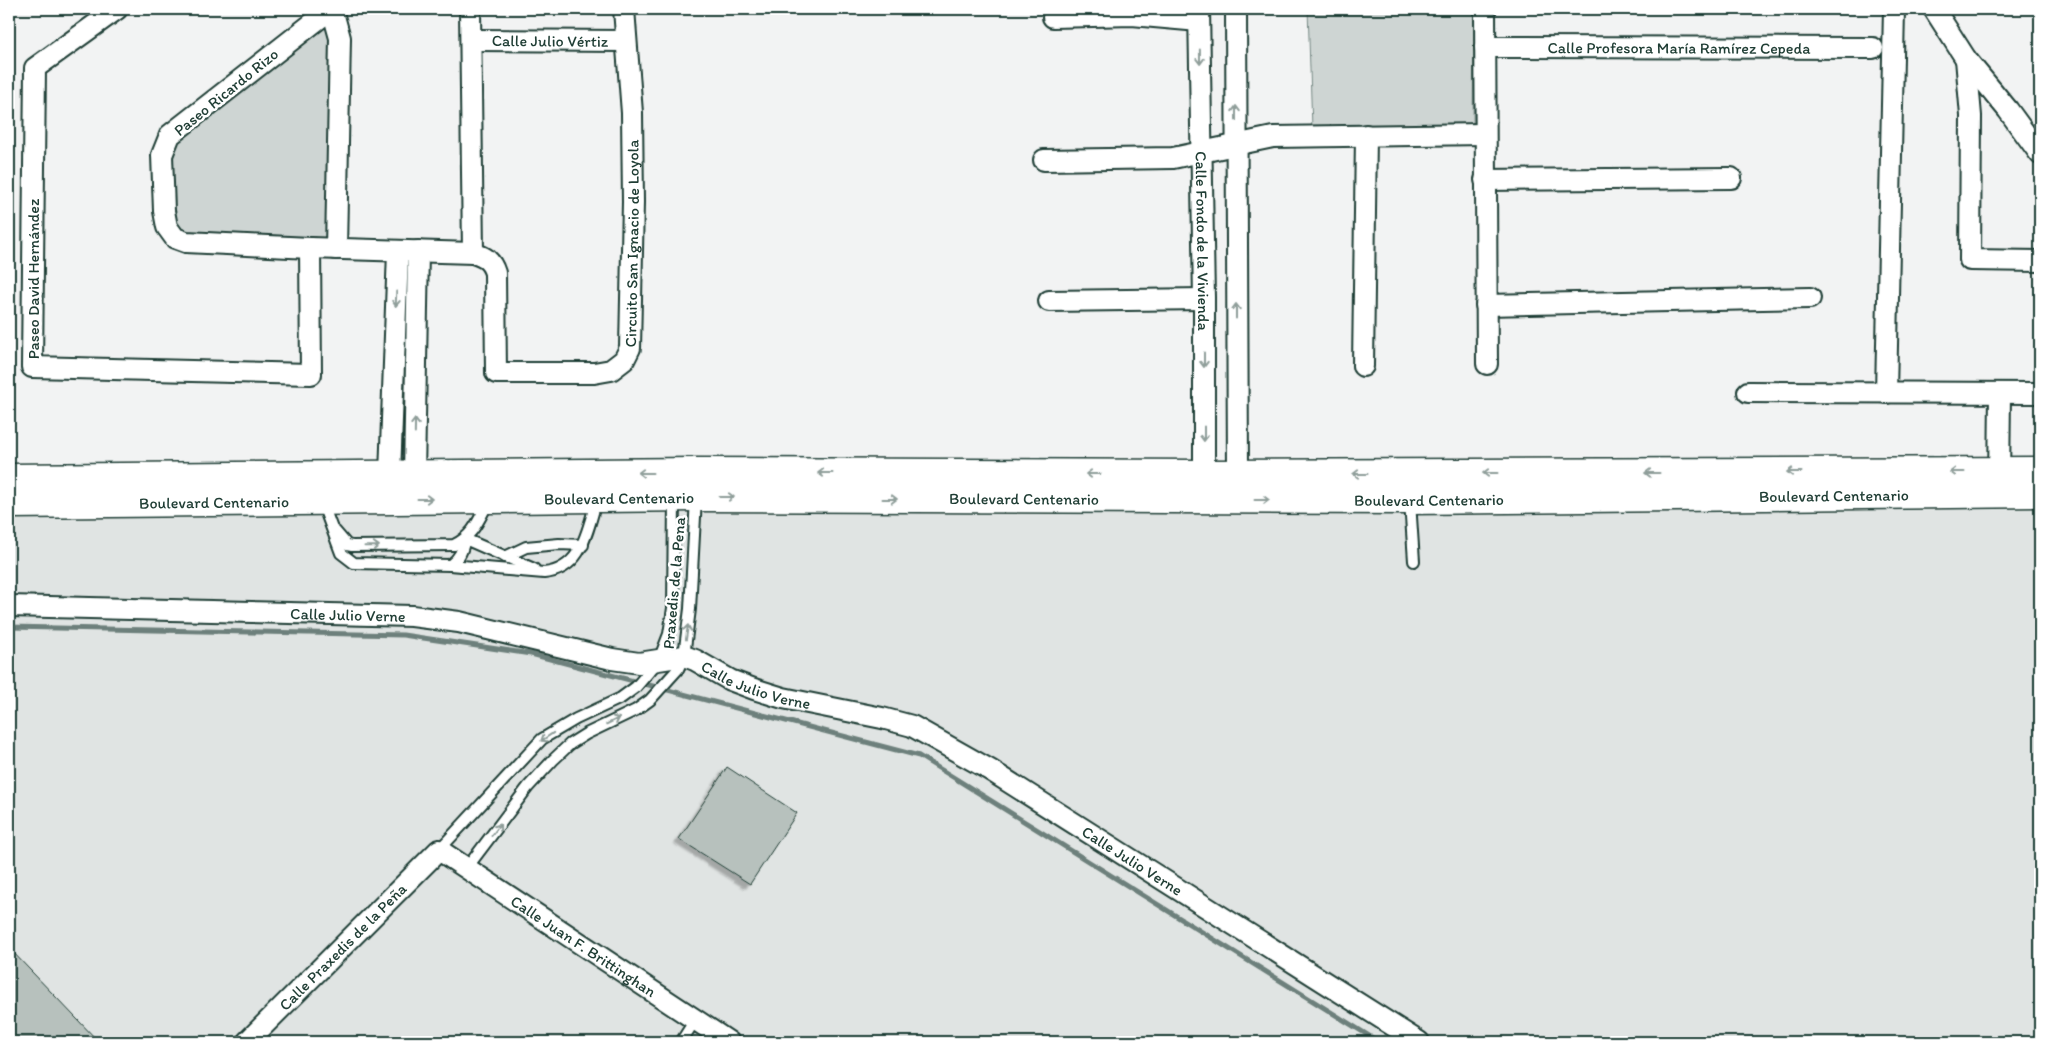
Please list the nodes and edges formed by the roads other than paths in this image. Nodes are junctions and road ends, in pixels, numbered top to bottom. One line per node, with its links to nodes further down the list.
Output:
1 (117, 9): 24 (street, Paseo David Hernández)
2 (332, 9): 24 (street, Paseo Ricardo Rizo); 25 (street)
3 (470, 9): 11 (street)
4 (624, 9): 12 (street, Circuito San Ignacio de Loyola)
5 (1236, 9): 18 (street, Calle Fondo de la Vivienda, one-way to 5)
6 (1485, 9): 13 (street)
7 (1894, 9): 37 (street)
8 (1934, 9): 15 (street)
9 (1199, 15): 10 (street); 19 (street, Calle Fondo de la Vivienda, one-way to 19)
10 (1053, 17)
11 (472, 40): 12 (street, Calle Julio Vértiz); 28 (street)
12 (626, 41): 28 (street, Circuito San Ignacio de Loyola)
13 (1485, 47): 14 (street, Calle Profesora María Ramírez Cepeda); 16 (street)
14 (1873, 48)
15 (1966, 59): 20 (street); 29 (street)
16 (1485, 134): 17 (street); 23 (street)
17 (1366, 135): 18 (street); 35 (street)
18 (1236, 144): 19 (street); 42 (street, Calle Fondo de la Vivienda, one-way to 18)
19 (1201, 151): 21 (street); 31 (street, Calle Fondo de la Vivienda)
20 (2040, 154)
21 (1044, 160)
22 (1731, 178): 23 (street)
23 (1485, 180): 33 (street)
24 (310, 248): 25 (street)
25 (336, 249): 26 (street)
26 (398, 251): 27 (street); 43 (street, one-way to 43)
27 (418, 252): 28 (street); 43 (street, one-way to 27)
28 (473, 253)
29 (2040, 261)
30 (1810, 298): 33 (street)
31 (1204, 299): 32 (street); 41 (street, Calle Fondo de la Vivienda, one-way to 41)
32 (1049, 302)
33 (1486, 305): 34 (street)
34 (1487, 364)
35 (1363, 366)
36 (1748, 392): 37 (street)
37 (1886, 393): 38 (street)
38 (2000, 393): 39 (street); 46 (street)
39 (2040, 393)
40 (2040, 471): 46 (main road, Boulevard Centenario)
41 (1204, 474): 42 (main road, Boulevard Centenario); 48 (main road, Boulevard Centenario, one-way to 48)
42 (1238, 474): 49 (main road, Boulevard Centenario, one-way to 42); 54 (main road)
43 (402, 475): 44 (main road, Boulevard Centenario); 47 (main road, Boulevard Centenario, one-way to 43); 55 (main road)
44 (191, 477): 45 (main road, Boulevard Centenario); 56 (main road)
45 (9, 478)
46 (1999, 482): 49 (main road, Boulevard Centenario); 50 (main road, Boulevard Centenario)
47 (685, 485): 48 (main road, Boulevard Centenario); 52 (main road, Boulevard Centenario); 66 (lane, Praxedis de la Pena, one-way to 47); 67 (lane, Praxedis de la Pena)
48 (1034, 486): 54 (main road, Boulevard Centenario)
49 (1409, 487): 54 (main road, Boulevard Centenario, one-way to 49); 62 (lane)
50 (2040, 493)
51 (490, 498): 52 (main road, Boulevard Centenario); 53 (main road, Boulevard Centenario, one-way to 51); 59 (lane)
52 (597, 498): 60 (lane)
53 (321, 500): 55 (main road, Boulevard Centenario); 58 (lane)
54 (1112, 500)
55 (266, 501): 56 (main road, Boulevard Centenario)
56 (82, 503): 57 (main road, Boulevard Centenario)
57 (9, 504)
58 (331, 527): 59 (lane, one-way to 59); 63 (lane)
59 (465, 539): 61 (lane); 63 (lane)
60 (583, 545): 61 (lane); 64 (lane)
61 (505, 557): 64 (lane)
62 (1414, 561)
63 (450, 565): 64 (lane)
64 (544, 573)
65 (9, 606): 67 (street, Calle Julio Verne)
66 (684, 656): 67 (street, Calle Julio Verne); 69 (lane, Praxedis de la Pena, one-way to 66); 74 (street, Calle Julio Verne)
67 (654, 667): 68 (lane, Praxedis de la Pena, one-way to 68)
68 (439, 850): 69 (street, Calle Juan F. Brittinghan); 71 (street, Calle Praxedis de la Peña)
69 (466, 869): 70 (street, Calle Juan F. Brittinghan)
70 (695, 1020): 72 (lane); 73 (street, Calle Juan F. Brittinghan)
71 (247, 1042)
72 (681, 1042)
73 (729, 1042)
74 (1419, 1042)

